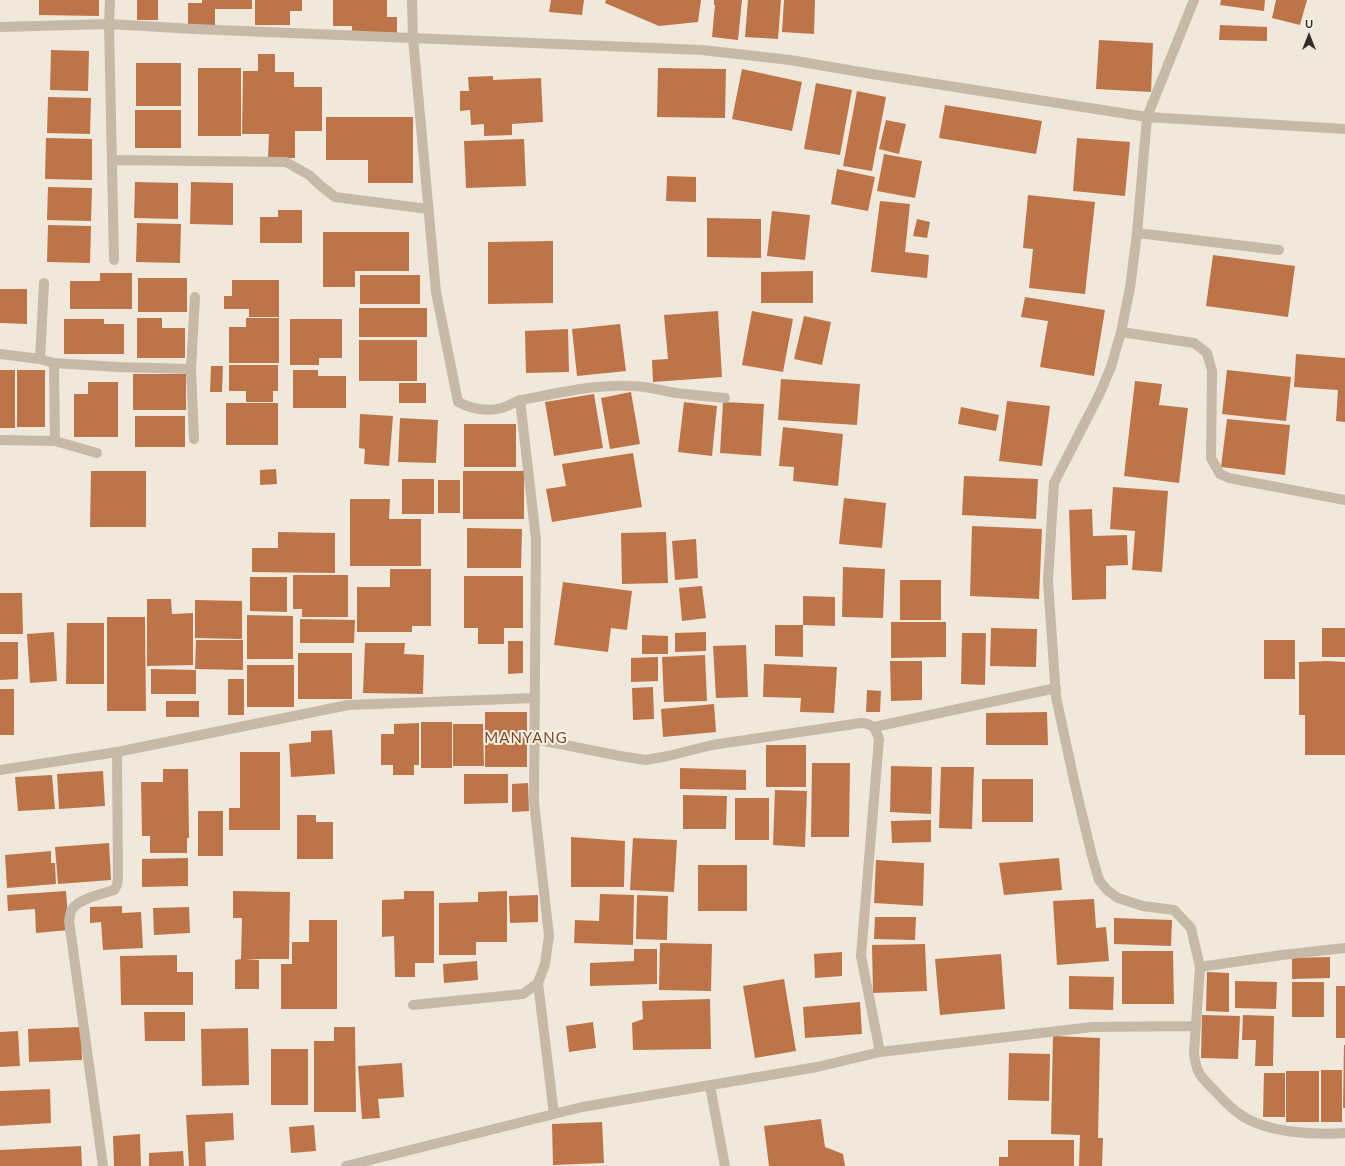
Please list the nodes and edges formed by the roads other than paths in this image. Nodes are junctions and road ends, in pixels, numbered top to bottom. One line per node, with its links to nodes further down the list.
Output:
1 (110, 0): 4 (street)
2 (412, 0): 6 (street)
3 (1194, 0): 7 (street)
4 (109, 24): 5 (street); 6 (street); 9 (street)
5 (0, 26)
6 (413, 38): 7 (street); 10 (street)
7 (1147, 117): 8 (street); 11 (street)
8 (1345, 129)
9 (112, 160): 10 (street); 13 (street)
10 (428, 209): 22 (street)
11 (1137, 233): 12 (street); 16 (street)
12 (1279, 250)
13 (114, 260)
14 (44, 283): 18 (street)
15 (195, 297): 20 (street)
16 (1122, 332): 27 (street); 28 (street)
17 (0, 354): 18 (street)
18 (40, 359): 19 (street)
19 (54, 363): 20 (street); 25 (street)
20 (191, 369): 23 (street)
21 (725, 398): 22 (street)
22 (520, 400): 29 (street)
23 (194, 439)
24 (0, 440): 25 (street)
25 (54, 441): 26 (street)
26 (97, 452)
27 (1345, 500)
28 (1056, 688): 30 (street); 35 (street)
29 (535, 698): 31 (street); 32 (street)
30 (874, 726): 31 (street); 39 (street)
31 (535, 739): 36 (street)
32 (117, 752): 33 (street); 43 (street)
33 (0, 770)
34 (1345, 948): 35 (street)
35 (1200, 967): 38 (street)
36 (538, 982): 37 (street); 41 (street)
37 (413, 1005)
38 (1196, 1026): 39 (street); 42 (street)
39 (880, 1052): 40 (street)
40 (710, 1086): 41 (street); 45 (street)
41 (554, 1114): 44 (street)
42 (1345, 1133)
43 (103, 1166)
44 (346, 1166)
45 (725, 1166)

